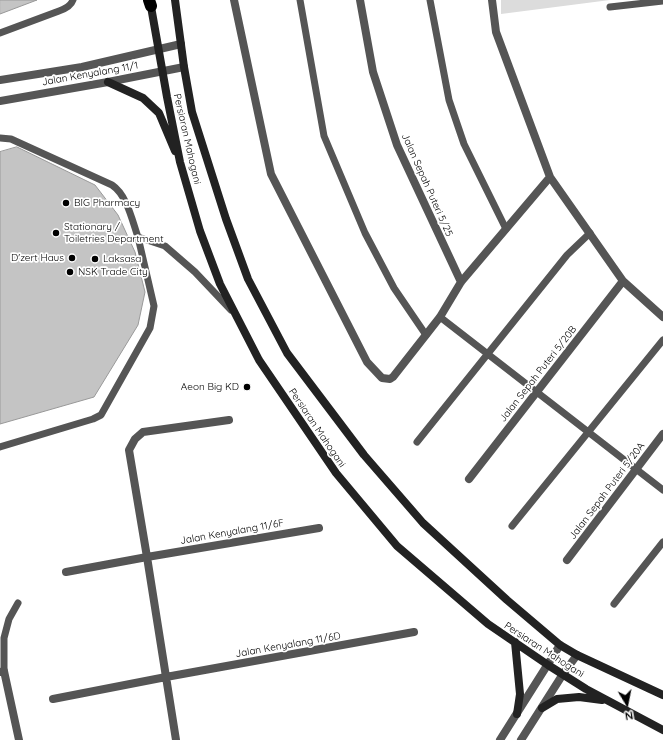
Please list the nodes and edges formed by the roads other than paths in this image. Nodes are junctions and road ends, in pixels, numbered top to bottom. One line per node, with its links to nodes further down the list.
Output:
1 (73, 0): 11 (lane)
2 (176, 0): 12 (main road, Persiaran Mahogani)
3 (234, 0): 30 (street)
4 (300, 0): 30 (lane)
5 (360, 0): 26 (street, Jalan Sepah Puteri 5/25)
6 (430, 0): 22 (lane)
7 (492, 0): 21 (street)
8 (663, 1): 10 (lane)
9 (150, 2): 13 (main road, Persiaran Mahogani)
10 (610, 7)
11 (0, 33)
12 (181, 44): 13 (street, Jalan Kenyalang 11/1); 14 (main road, Persiaran Mahogani)
13 (159, 50): 15 (main road, Persiaran Mahogani); 16 (street, Jalan Kenyalang 11/1)
14 (184, 67): 15 (street, Jalan Kenyalang 11/1); 52 (main road, Persiaran Mahogani)
15 (163, 71): 17 (street, Jalan Kenyalang 11/1); 20 (main road, Persiaran Mahogani)
16 (0, 80)
17 (108, 82): 18 (street, Jalan Kenyalang 11/1); 20 (main road)
18 (0, 101)
19 (0, 138): 24 (lane)
20 (180, 162): 27 (main road, Persiaran Mahogani)
21 (550, 177): 22 (street); 23 (street)
22 (506, 229): 26 (street)
23 (590, 233): 25 (street); 32 (lane)
24 (138, 237): 27 (lane); 38 (lane)
25 (622, 281): 29 (street); 33 (street, Jalan Sepah Puteri 5/20B)
26 (461, 282): 28 (street)
27 (233, 311): 51 (main road, Persiaran Mahogani)
28 (440, 317): 30 (street); 32 (lane)
29 (663, 317)
30 (426, 335)
31 (663, 340): 35 (lane)
32 (487, 353): 33 (lane); 37 (lane)
33 (537, 392): 35 (lane); 40 (street, Jalan Sepah Puteri 5/20B)
34 (229, 420): 45 (street)
35 (588, 431): 39 (lane); 42 (lane)
36 (663, 434): 39 (street, Jalan Sepah Puteri 5/20A)
37 (417, 442)
38 (0, 447)
39 (636, 469): 41 (lane); 46 (street, Jalan Sepah Puteri 5/20A)
40 (469, 479)
41 (663, 490)
42 (512, 526)
43 (319, 528): 45 (street, Jalan Kenyalang 11/6F)
44 (663, 542): 49 (lane)
45 (147, 557): 47 (street, Jalan Kenyalang 11/6F); 57 (street)
46 (567, 560)
47 (66, 572)
48 (18, 603): 55 (lane)
49 (614, 604)
50 (414, 632): 57 (street, Jalan Kenyalang 11/6D)
51 (515, 642): 54 (main road, Persiaran Mahogani); 62 (main road)
52 (560, 645): 53 (main road, Persiaran Mahogani); 54 (street)
53 (577, 655): 56 (street); 58 (main road, Persiaran Mahogani)
54 (548, 666): 56 (main road, Persiaran Mahogani); 62 (street)
55 (2, 671): 64 (street)
56 (563, 674): 60 (main road, Persiaran Mahogani); 61 (street)
57 (166, 677): 59 (street, Jalan Kenyalang 11/6D); 65 (street)
58 (663, 695)
59 (53, 698)
60 (608, 701): 61 (main road); 63 (main road, Persiaran Mahogani)
61 (542, 708): 67 (street)
62 (517, 714): 66 (street)
63 (663, 730)
64 (19, 740)
65 (176, 740)
66 (500, 740)
67 (521, 740)

